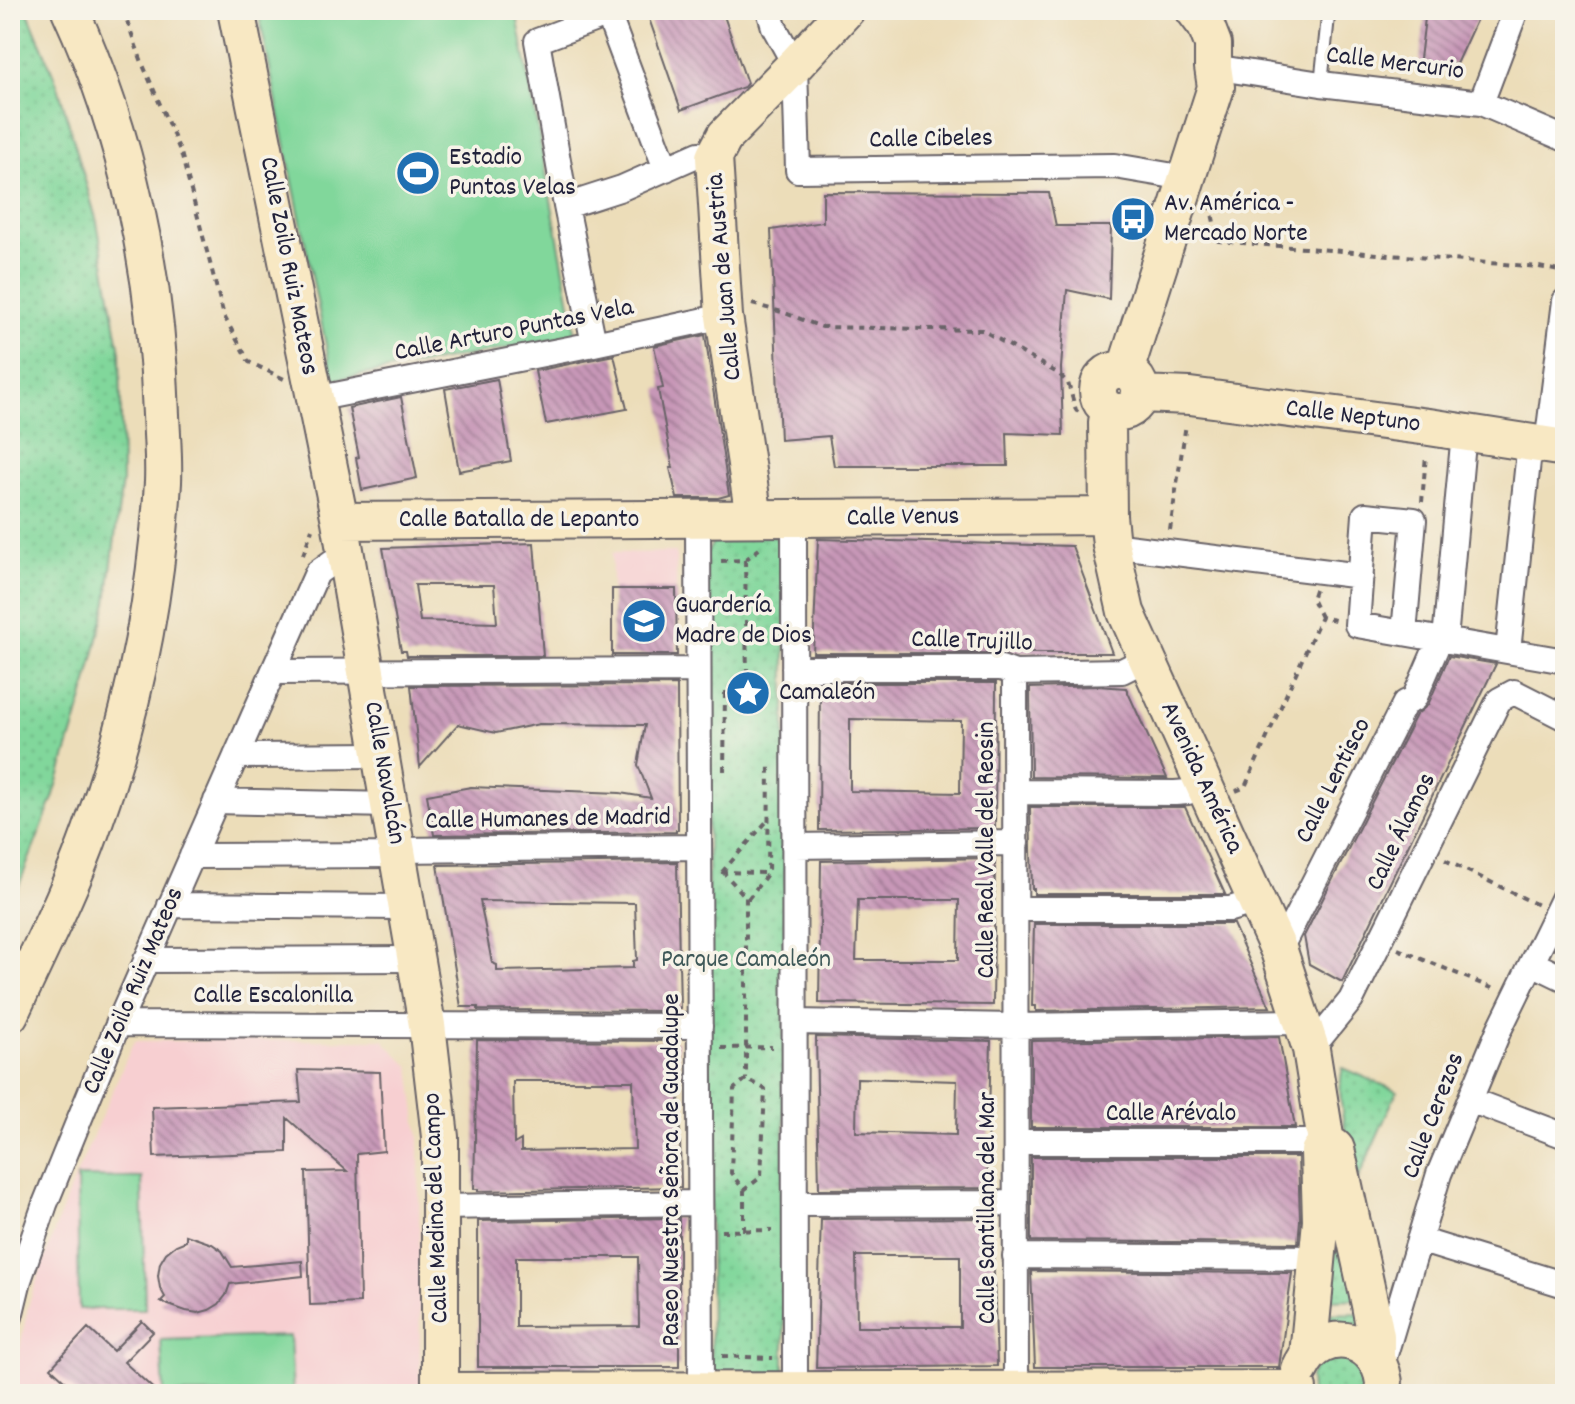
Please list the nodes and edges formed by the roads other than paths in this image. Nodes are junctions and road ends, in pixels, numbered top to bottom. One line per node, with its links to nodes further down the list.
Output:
1 (70, 10): 63 (street)
2 (236, 10): 21 (street, Calle Zoilo Ruiz Mateos)
3 (769, 10): 9 (street)
4 (846, 10): 9 (street, Calle Juan de Austria)
5 (1195, 10): 10 (street)
6 (1516, 10): 12 (street)
7 (614, 12): 15 (street); 17 (street)
8 (1328, 17): 11 (lane)
9 (795, 65): 14 (street, Calle Juan de Austria); 16 (street, Calle Cibeles)
10 (1213, 67): 11 (street, Calle Mercurio); 16 (street, Avenida América)
11 (1321, 84): 12 (street, Calle Mercurio)
12 (1481, 103): 13 (street, Calle Mercurio)
13 (1565, 139)
14 (714, 157): 15 (street); 19 (street, Calle Juan de Austria)
15 (666, 169): 17 (street)
16 (1185, 185): 22 (street, Avenida América)
17 (566, 206): 20 (street)
18 (1565, 301): 24 (street)
19 (724, 309): 20 (street, Calle Arturo Puntas Vela); 26 (street, Calle Juan de Austria)
20 (594, 344): 21 (street, Calle Arturo Puntas Vela)
21 (302, 394): 27 (street, Calle Zoilo Ruiz Mateos)
22 (1119, 394): 23 (street, Calle Neptuno); 28 (street, Avenida América)
23 (1446, 430): 24 (street, Calle Neptuno); 32 (street, Calle Lentisco)
24 (1547, 445): 33 (street)
25 (698, 518): 26 (street, Calle Venus); 27 (street, Calle Batalla de Lepanto); 37 (street, Paseo Nuestra Señora de Guadalupe)
26 (777, 519): 28 (street, Calle Venus); 36 (street)
27 (327, 521): 29 (street, Calle Navalcán)
28 (1110, 531): 30 (street); 34 (street, Avenida América)
29 (347, 560): 38 (street, Calle Navalcán); 39 (street, Calle Zoilo Ruiz Mateos)
30 (1361, 576): 31 (street); 31 (street)
31 (1404, 633): 32 (street)
32 (1443, 640): 33 (street); 58 (street, Calle Lentisco)
33 (1508, 651): 35 (street)
34 (1146, 659): 40 (street, Calle Trujillo); 45 (street, Avenida América)
35 (1565, 661)
36 (794, 668): 40 (street, Calle Trujillo); 49 (street)
37 (698, 670): 38 (street); 52 (street, Paseo Nuestra Señora de Guadalupe)
38 (366, 671): 39 (street); 42 (street, Calle Navalcán)
39 (273, 672): 43 (street, Calle Zoilo Ruiz Mateos)
40 (1015, 673): 44 (street, Calle Real Valle del Reosin)
41 (1565, 718): 68 (street, Calle Álamos)
42 (381, 755): 43 (street); 47 (street, Calle Navalcán)
43 (236, 756): 46 (street, Calle Zoilo Ruiz Mateos)
44 (1015, 792): 45 (street); 48 (street, Calle Real Valle del Reosin)
45 (1208, 794): 53 (street, Avenida América)
46 (216, 801): 47 (street); 51 (street, Calle Zoilo Ruiz Mateos)
47 (389, 805): 50 (street, Calle Navalcán)
48 (1016, 843): 49 (street); 57 (street, Calle Real Valle del Reosin)
49 (794, 846): 64 (street)
50 (397, 852): 51 (street, Calle Humanes de Madrid); 52 (street, Calle Humanes de Madrid); 56 (street, Calle Navalcán)
51 (192, 856): 55 (street, Calle Zoilo Ruiz Mateos)
52 (707, 863): 69 (street, Paseo Nuestra Señora de Guadalupe)
53 (1257, 901): 57 (street); 58 (street, Avenida América)
54 (1560, 904): 61 (street, Calle Cerezos)
55 (170, 905): 56 (street); 60 (street, Calle Zoilo Ruiz Mateos)
56 (406, 907): 59 (street, Calle Navalcán)
57 (1016, 909): 67 (street, Calle Real Valle del Reosin)
58 (1279, 951): 68 (street, Avenida América)
59 (415, 959): 60 (street); 66 (street, Calle Navalcán)
60 (146, 960): 65 (street, Calle Zoilo Ruiz Mateos)
61 (1532, 963): 62 (street); 70 (street, Calle Cerezos)
62 (1565, 979)
63 (10, 1014)
64 (795, 1022): 67 (street); 76 (street)
65 (118, 1024): 66 (street, Calle Escalonilla); 82 (street, Calle Zoilo Ruiz Mateos)
66 (427, 1025): 69 (street, Calle Escalonilla); 77 (street, Calle Medina del Campo)
67 (1015, 1026): 68 (street); 72 (street, Calle Santillana del Mar)
68 (1307, 1036): 73 (street, Avenida América)
69 (700, 1037): 74 (street, Paseo Nuestra Señora de Guadalupe)
70 (1470, 1100): 71 (street); 78 (street, Calle Cerezos)
71 (1565, 1136)
72 (1016, 1142): 73 (street, Calle Arévalo); 75 (street, Calle Santillana del Mar)
73 (1326, 1142): 80 (street, Avenida América); 84 (street, Avenida América)
74 (700, 1203): 77 (street); 86 (street, Paseo Nuestra Señora de Guadalupe)
75 (1016, 1203): 76 (street); 79 (street, Calle Santillana del Mar)
76 (795, 1204): 85 (street)
77 (441, 1207): 88 (street, Calle Medina del Campo)
78 (1419, 1240): 81 (street); 84 (street, Calle Cerezos)
79 (1015, 1256): 80 (street); 87 (street, Calle Santillana del Mar)
80 (1318, 1258): 83 (street, Avenida América)
81 (1565, 1285)
82 (10, 1317)
83 (1308, 1355): 84 (street); 89 (street, Avenida América)
84 (1380, 1373)
85 (795, 1374): 86 (street); 87 (street)
86 (701, 1376): 88 (street)
87 (993, 1391): 89 (street)
88 (440, 1392)
89 (1298, 1392)

